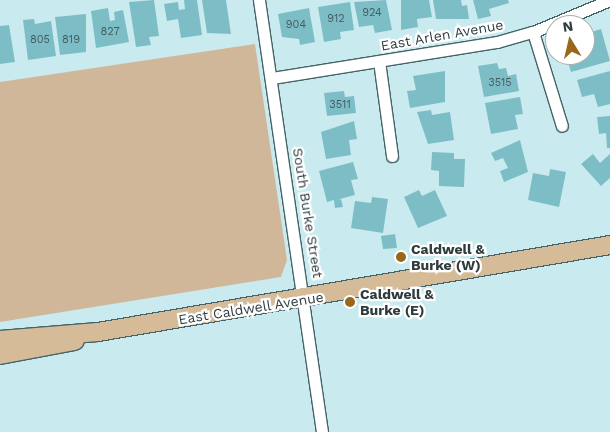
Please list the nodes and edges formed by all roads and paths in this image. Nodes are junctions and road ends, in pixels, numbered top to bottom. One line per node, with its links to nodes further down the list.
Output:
1 (259, 0): 5 (street, South Burke Street)
2 (610, 0): 3 (street, East Arlen Avenue)
3 (533, 32): 4 (street, East Arlen Avenue); 6 (street)
4 (379, 62): 5 (street, East Arlen Avenue); 7 (street)
5 (272, 78): 9 (street, South Burke Street)
6 (562, 126)
7 (392, 156)
8 (610, 245): 9 (main road, East Caldwell Avenue)
9 (306, 299): 10 (main road, East Caldwell Avenue); 13 (street, South Burke Street)
10 (98, 332): 11 (main road, East Caldwell Avenue); 12 (main road, East Caldwell Avenue)
11 (0, 340)
12 (0, 355)
13 (322, 432)

